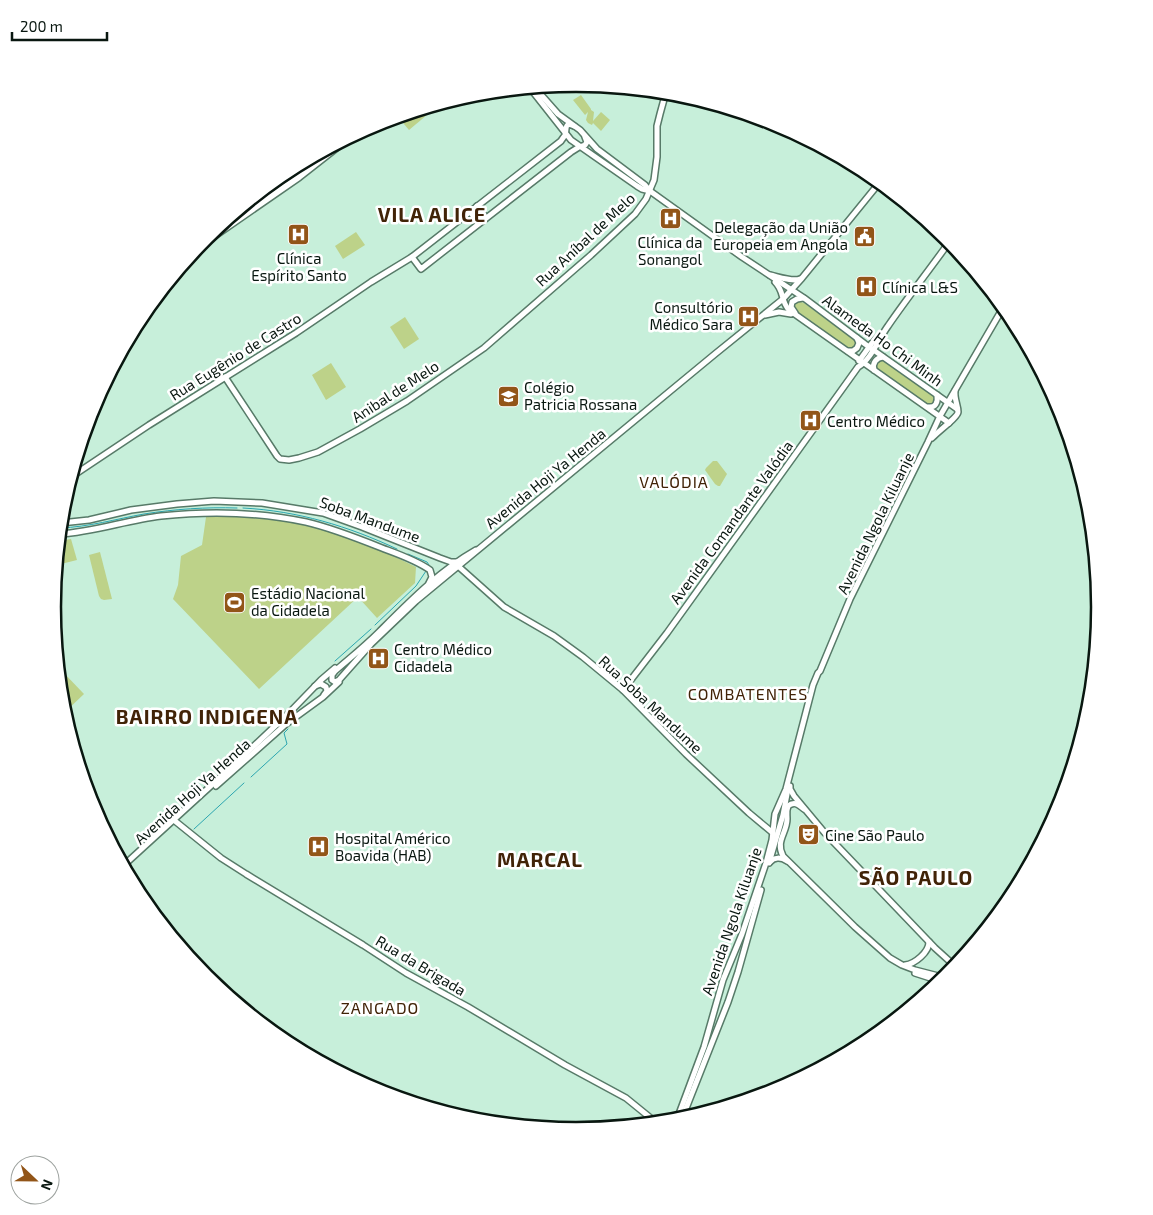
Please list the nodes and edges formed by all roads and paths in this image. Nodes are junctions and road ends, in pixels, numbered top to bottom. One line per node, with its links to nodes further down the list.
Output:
1 (540, 93): 4 (main road)
2 (535, 94): 5 (main road)
3 (665, 100): 10 (main road, Rua Aníbal de Melo)
4 (574, 126): 5 (main road, Rua Eugênio de Castro); 6 (main road)
5 (565, 133): 7 (main road); 11 (main road, Rua Eugênio de Castro)
6 (584, 134): 7 (main road); 10 (main road)
7 (580, 147): 10 (main road); 13 (main road)
8 (320, 160): 14 (highway)
9 (875, 188): 19 (main road, Avenida Hoji Ya Henda)
10 (650, 191): 18 (main road); 27 (main road, Rua Aníbal de Melo)
11 (477, 206): 12 (main road, Rua Eugênio de Castro); 13 (main road)
12 (470, 212): 15 (main road); 17 (main road, Rua Eugênio de Castro)
13 (486, 218): 15 (main road)
14 (237, 220)
15 (479, 224): 17 (main road)
16 (945, 247): 28 (main road, Avenida Comandante Valódia)
17 (412, 257): 33 (main road, Rua Eugênio de Castro)
18 (767, 275): 19 (main road); 20 (main road, Alameda Ho Chi Minh); 22 (main road)
19 (802, 278): 20 (main road, Avenida Hoji Ya Henda); 21 (main road)
20 (792, 290): 21 (main road, Alameda Ho Chi Minh); 22 (main road, Avenida Hoji Ya Henda)
21 (804, 298): 22 (main road); 24 (main road); 26 (main road, Alameda Ho Chi Minh)
22 (783, 299): 24 (main road); 25 (main road, Avenida Hoji Ya Henda)
23 (1000, 314): 34 (main road, Avenida Ngola Kiluanje)
24 (799, 317): 25 (main road); 29 (main road, Alameda Ho Chi Minh)
25 (759, 318): 48 (main road, Avenida Hoji Ya Henda)
26 (857, 338): 28 (main road, Alameda Ho Chi Minh); 29 (main road)
27 (484, 348): 33 (main road, Anibal de Melo)
28 (871, 349): 30 (main road, Alameda Ho Chi Minh); 31 (main road, Avenida Comandante Valódia)
29 (848, 351): 31 (main road, Alameda Ho Chi Minh)
30 (883, 357): 32 (main road); 35 (main road, Alameda Ho Chi Minh)
31 (862, 362): 32 (main road, Alameda Ho Chi Minh); 54 (main road, Avenida Comandante Valódia)
32 (874, 370): 37 (main road, Alameda Ho Chi Minh)
33 (226, 378): 42 (main road, Rua Eugênio de Castro)
34 (956, 388): 36 (main road, Avenida Ngola Kiluanje); 38 (main road)
35 (937, 395): 36 (main road, Alameda Ho Chi Minh); 37 (main road)
36 (948, 402): 38 (main road, Alameda Ho Chi Minh); 39 (main road, Avenida Ngola Kiluanje)
37 (928, 407): 39 (main road, Alameda Ho Chi Minh)
38 (957, 409): 40 (main road)
39 (940, 416): 40 (main road, Alameda Ho Chi Minh); 41 (main road, Avenida Ngola Kiluanje)
40 (949, 422): 41 (main road)
41 (928, 442): 52 (main road, Avenida Ngola Kiluanje)
42 (80, 471)
43 (241, 508): 44 (main road, Soba Mandume); 45 (main road, Soba Mandume); 46 (main road, Soba Mandume); 47 (main road, Soba Mandume)
44 (69, 522)
45 (67, 533)
46 (406, 546): 47 (main road); 48 (main road, Soba Mandume)
47 (401, 556): 49 (main road, Soba Mandume)
48 (459, 563): 49 (main road, Avenida Hoji Ya Henda); 51 (main road, Avenida Hoji Ya Henda); 54 (main road, Rua Soba Mandume)
49 (425, 587): 50 (main road, Avenida Hoji Ya Henda)
50 (348, 660): 51 (main road); 53 (main road, Avenida Hoji Ya Henda)
51 (350, 668): 55 (main road, Avenida Hoji Ya Henda)
52 (820, 671): 56 (main road, Avenida Ngola Kiluanje); 59 (main road, Avenida Ngola Kiluanje)
53 (315, 686): 55 (main road); 61 (main road, Avenida Hoji Ya Henda)
54 (623, 690): 59 (main road, Rua Soba Mandume)
55 (324, 697): 58 (main road, Avenida Hoji Ya Henda)
56 (790, 783): 57 (main road); 63 (main road, Avenida Ngola Kiluanje)
57 (804, 808): 60 (main road); 64 (main road)
58 (175, 821): 62 (main road, Avenida Hoji Ya Henda); 78 (main road, Rua da Brigada)
59 (773, 833): 69 (main road, Avenida Ngola Kiluanje)
60 (789, 862): 63 (main road); 66 (main road)
61 (129, 863)
62 (129, 863)
63 (769, 863): 70 (main road, Avenida Ngola Kiluanje)
64 (929, 942): 65 (main road); 68 (main road)
65 (936, 949): 67 (main road); 71 (main road)
66 (895, 961): 68 (main road); 71 (main road)
67 (950, 962)
68 (902, 965): 71 (main road)
69 (728, 968): 70 (main road); 74 (main road, Avenida Ngola Kiluanje)
70 (738, 972): 75 (main road, Avenida Ngola Kiluanje)
71 (916, 972): 72 (main road); 73 (main road)
72 (937, 976)
73 (934, 979)
74 (720, 991): 75 (main road); 77 (main road, Avenida Ngola Kiluanje)
75 (731, 993): 76 (main road, Avenida Ngola Kiluanje)
76 (685, 1111)
77 (680, 1112)
78 (650, 1117)

